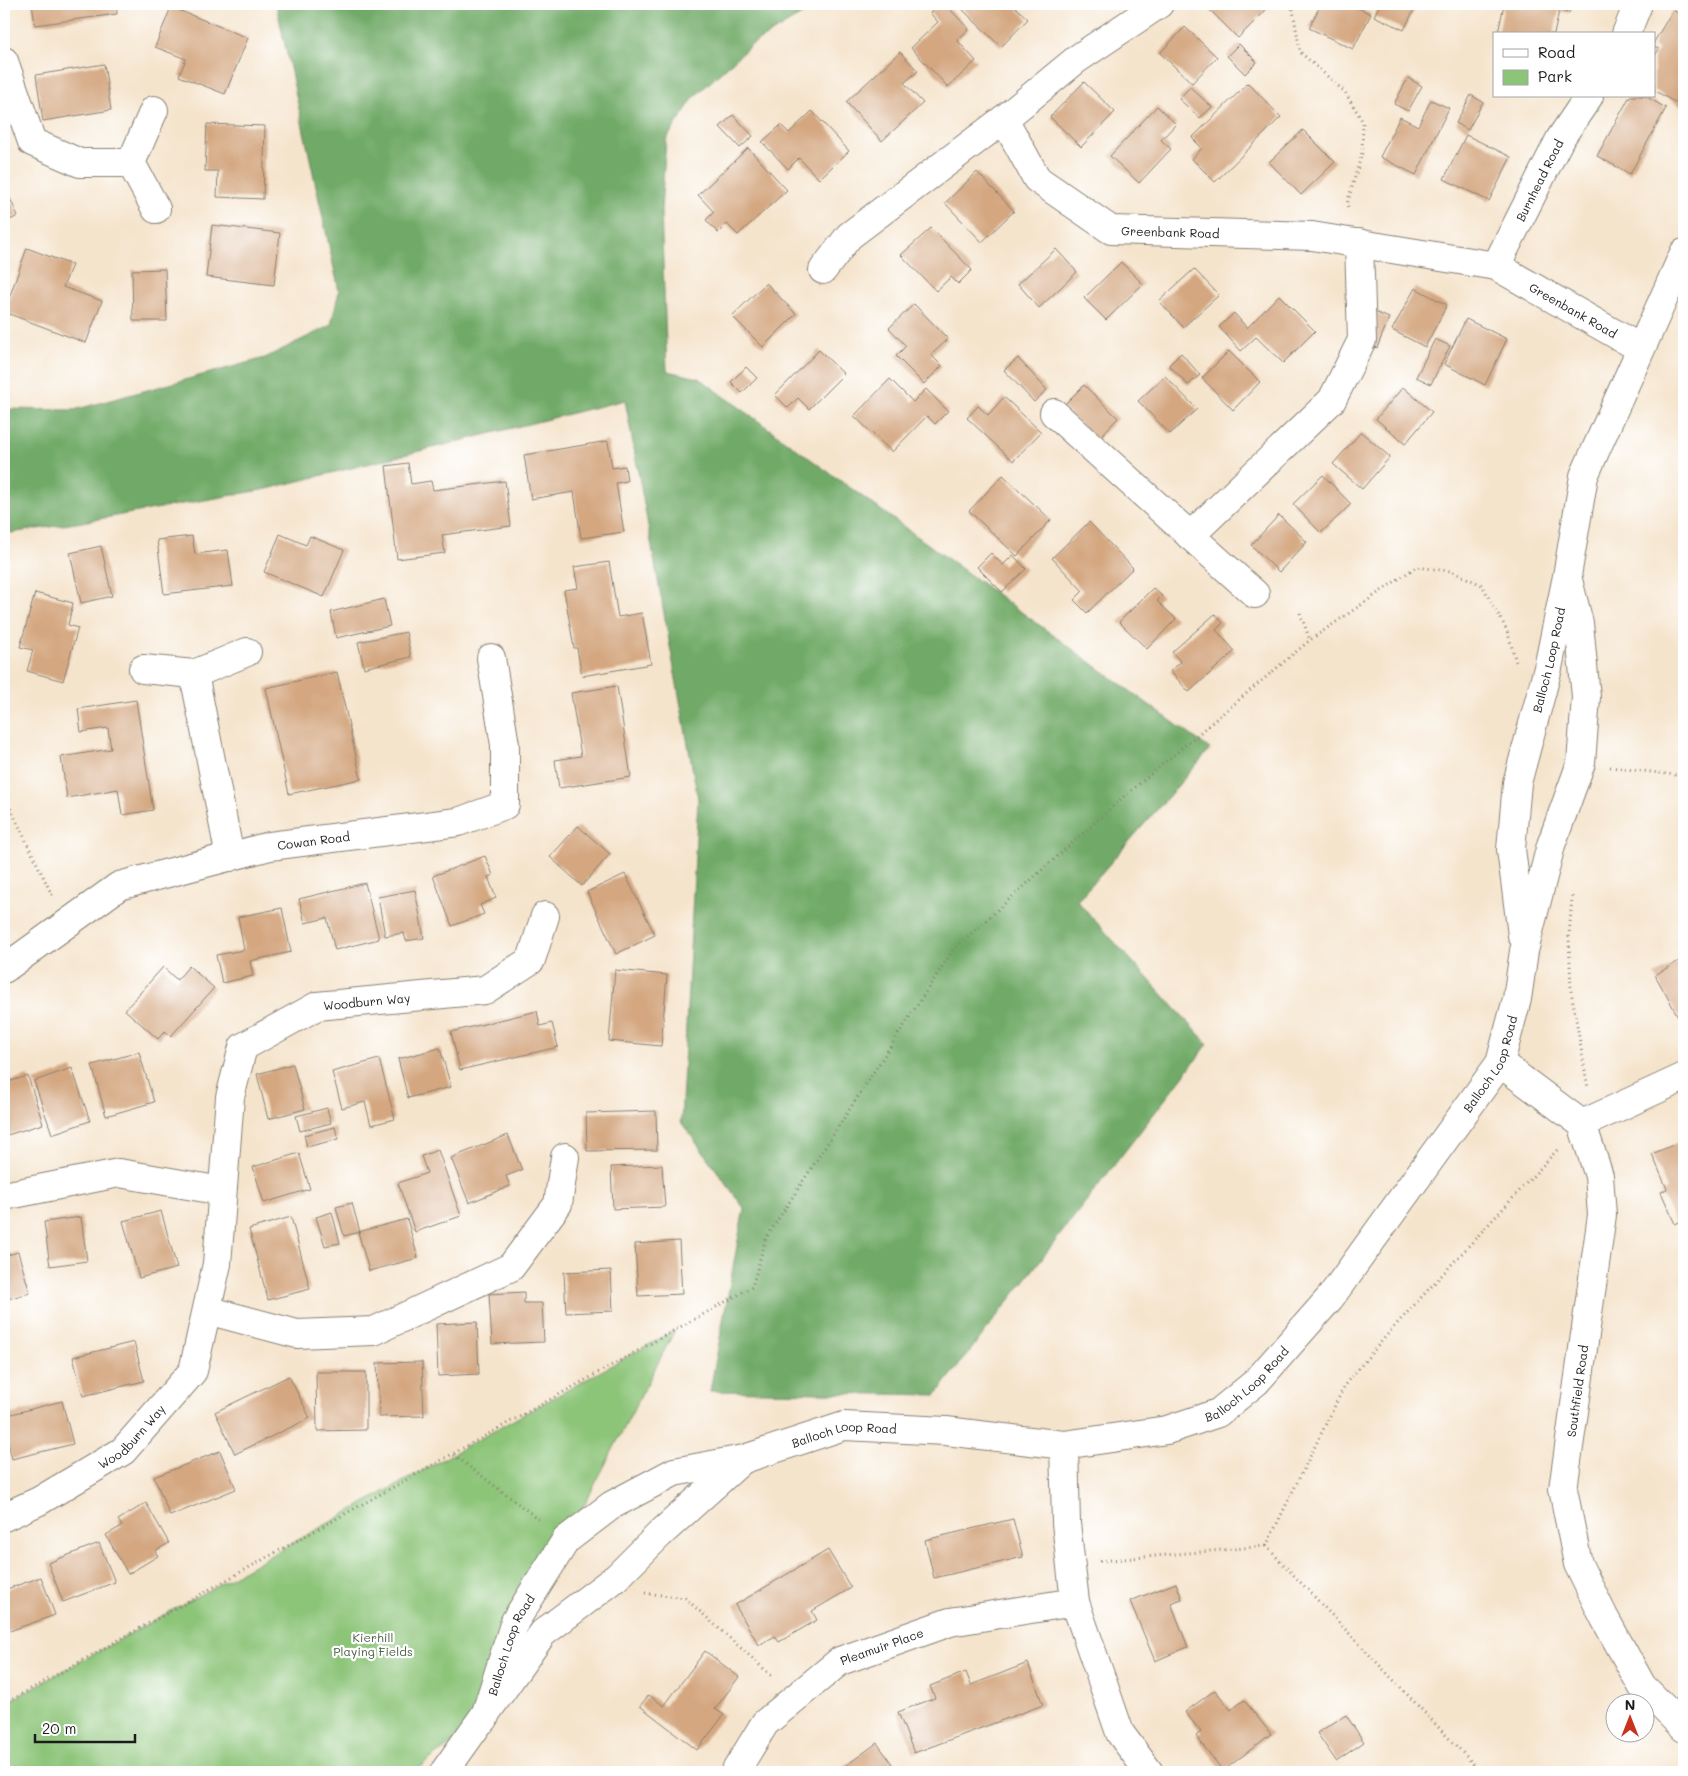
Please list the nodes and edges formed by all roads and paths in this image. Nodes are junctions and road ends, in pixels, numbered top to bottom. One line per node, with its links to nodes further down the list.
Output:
1 (1159, 4): 8 (street)
2 (1292, 4): 11 (path)
3 (1638, 4): 4 (street)
4 (1627, 32)
5 (4, 61): 9 (street)
6 (1588, 98): 13 (street, Burnhead Road)
7 (154, 110): 9 (street)
8 (1004, 119): 11 (street, Greenbank Road); 14 (street)
9 (131, 163): 10 (street)
10 (156, 209)
11 (1359, 243): 13 (street, Greenbank Road); 17 (street)
12 (1684, 253): 15 (street, Balloch Loop Road)
13 (1496, 266): 15 (street, Greenbank Road)
14 (823, 270)
15 (1640, 348): 18 (street, Balloch Loop Road)
16 (1054, 413): 17 (street)
17 (1190, 536): 19 (street)
18 (1567, 576): 32 (street, Balloch Loop Road); 32 (street, Balloch Loop Road)
19 (1255, 594)
20 (1300, 613): 21 (path)
21 (1310, 640): 25 (path); 47 (path)
22 (246, 652): 26 (street)
23 (491, 658): 28 (street, Cowan Road)
24 (143, 668): 26 (street)
25 (1518, 669)
26 (194, 674): 28 (street)
27 (4, 795): 31 (path)
28 (230, 857): 31 (street, Cowan Road)
29 (1573, 891): 36 (path)
30 (545, 916): 38 (street, Woodburn Way)
31 (66, 924): 33 (street, Cowan Road)
32 (1524, 951): 34 (street, Balloch Loop Road)
33 (4, 969)
34 (1500, 1063): 36 (street); 41 (street, Balloch Loop Road)
35 (1684, 1077): 36 (street)
36 (1582, 1124): 44 (path); 49 (street, Southfield Road)
37 (565, 1157): 40 (street)
38 (222, 1191): 39 (street); 40 (street, Woodburn Way)
39 (4, 1196)
40 (206, 1310): 43 (street, Woodburn Way)
41 (1064, 1445): 42 (street, Balloch Loop Road); 45 (street)
42 (744, 1458): 48 (street, Balloch Loop Road); 48 (street, Balloch Loop Road)
43 (4, 1517)
44 (1266, 1546): 45 (path); 53 (path)
45 (1070, 1564): 46 (street)
46 (1075, 1602): 51 (street, Pleamuir Place); 52 (street)
47 (4, 1704)
48 (484, 1718): 50 (street, Balloch Loop Road)
49 (1684, 1728)
50 (444, 1772)
51 (735, 1772)
52 (1149, 1772)
53 (1481, 1772)

